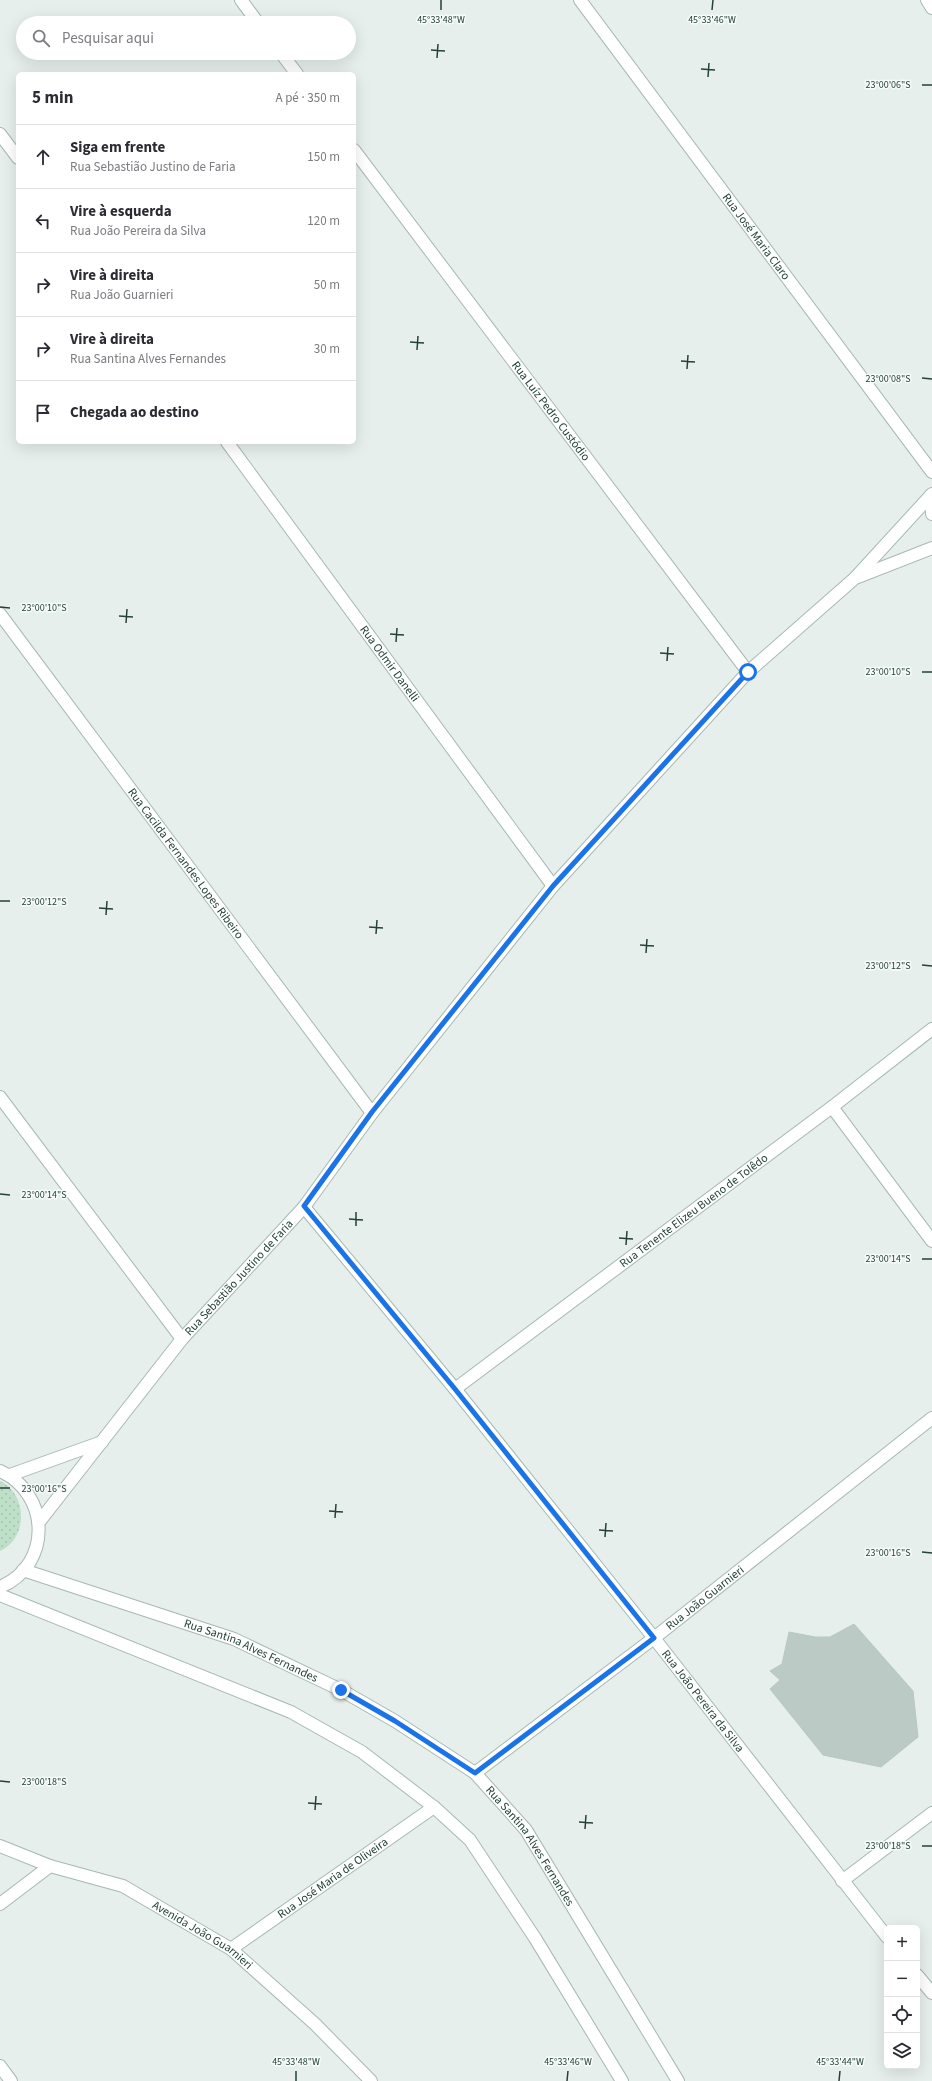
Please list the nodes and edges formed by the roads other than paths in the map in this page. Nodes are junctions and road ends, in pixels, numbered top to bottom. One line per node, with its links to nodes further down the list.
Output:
1 (241, 0): 5 (street)
2 (580, 0): 12 (street, Rua José Maria Claro)
3 (927, 0): 4 (street)
4 (932, 8)
5 (253, 16)
6 (286, 60): 7 (street)
7 (295, 72)
8 (0, 134): 10 (street)
9 (356, 153): 18 (street, Rua Luíz Pedro Custódio)
10 (16, 155)
11 (228, 444): 19 (street, Rua Odmir Danelli)
12 (932, 472)
13 (932, 494): 14 (street, Rua Sebastião Justino de Faria); 16 (street, Rua Sebastião Justino de Faria)
14 (932, 514)
15 (932, 548): 16 (street, Rua Sebastião Justino de Faria)
16 (855, 578): 18 (street, Rua Sebastião Justino de Faria)
17 (0, 614): 23 (street, Rua Cacilda Fernandes Lopes Ribeiro)
18 (748, 672): 19 (street, Rua Sebastião Justino de Faria)
19 (553, 886): 23 (street, Rua Sebastião Justino de Faria)
20 (932, 1029): 22 (street, Rua Tenente Elizeu Bueno de Tolêdo)
21 (0, 1097): 26 (street)
22 (832, 1107): 25 (street); 27 (street, Rua Tenente Elizeu Bueno de Tolêdo)
23 (372, 1112): 24 (street, Rua Sebastião Justino de Faria)
24 (304, 1206): 26 (street, Rua Sebastião Justino de Faria); 27 (street, Rua João Pereira da Silva)
25 (932, 1241)
26 (182, 1338): 29 (street, Rua Sebastião Justino de Faria)
27 (455, 1389): 35 (street, Rua João Pereira da Silva)
28 (932, 1418): 35 (street, Rua João Guarnieri)
29 (102, 1442): 30 (street); 31 (street, Rua Sebastião Justino de Faria)
30 (5, 1473): 31 (street)
31 (39, 1522): 32 (street)
32 (24, 1570): 33 (street); 36 (street, Rua Santina Alves Fernandes)
33 (0, 1587)
34 (0, 1595): 37 (street)
35 (654, 1638): 36 (street, Rua João Guarnieri); 41 (street, Rua João Pereira da Silva)
36 (475, 1773): 51 (street, Rua Santina Alves Fernandes)
37 (434, 1807): 44 (street, Rua José Maria de Oliveira); 50 (street)
38 (932, 1813): 41 (street)
39 (0, 1846): 40 (street, Avenida João Guarnieri)
40 (50, 1866): 42 (street); 44 (street, Avenida João Guarnieri)
41 (842, 1881): 43 (street, Rua João Pereira da Silva)
42 (0, 1904)
43 (884, 1933)
44 (231, 1948): 49 (street, Avenida João Guarnieri)
45 (920, 1978): 46 (street)
46 (932, 1993)
47 (0, 2066): 48 (street)
48 (11, 2081)
49 (371, 2081)
50 (622, 2081)
51 (678, 2081)

